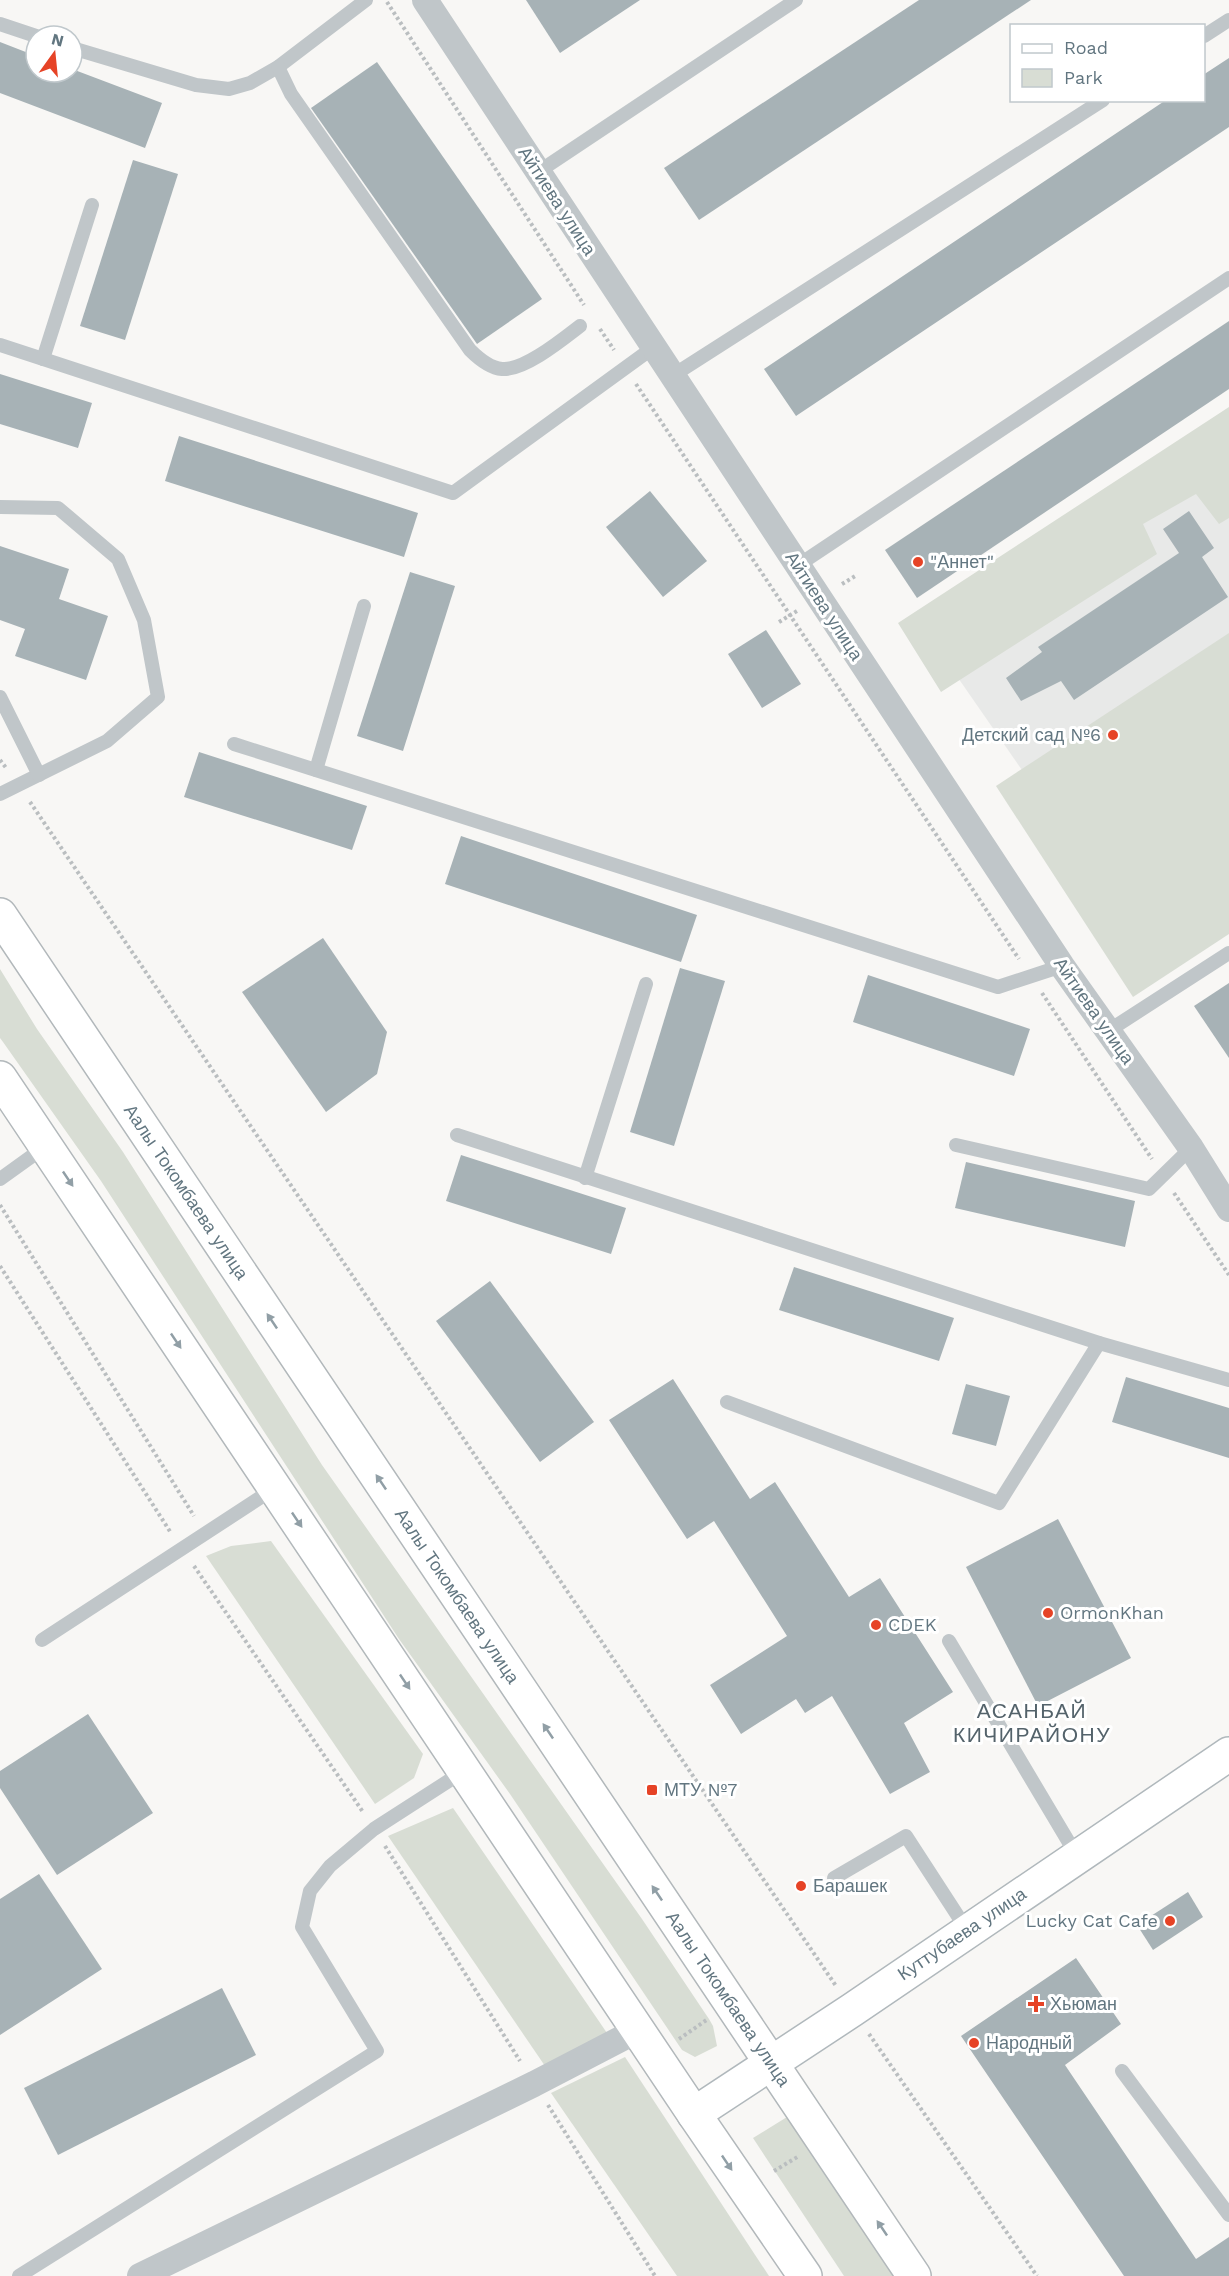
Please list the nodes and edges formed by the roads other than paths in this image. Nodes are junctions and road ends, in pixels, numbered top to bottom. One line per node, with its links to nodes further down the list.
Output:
1 (366, 0): 9 (lane)
2 (425, 0): 11 (street, Айтиева улица)
3 (796, 0): 11 (lane)
4 (1229, 20): 7 (lane)
5 (0, 24): 6 (lane)
6 (24, 32)
7 (1205, 35)
8 (84, 52): 9 (lane)
9 (278, 67): 14 (lane)
10 (1100, 102): 18 (lane)
11 (538, 172): 16 (street, Айтиева улица)
12 (92, 205): 17 (lane)
13 (1229, 278): 20 (lane)
14 (580, 326)
15 (0, 345): 17 (lane)
16 (654, 347): 17 (lane); 18 (street, Айтиева улица)
17 (43, 359)
18 (672, 376): 20 (street, Айтиева улица)
19 (0, 507): 25 (lane)
20 (797, 566): 29 (street, Айтиева улица)
21 (364, 606): 24 (lane)
22 (0, 697): 25 (lane)
23 (234, 744): 24 (lane)
24 (315, 770): 29 (lane)
25 (39, 775): 26 (lane)
26 (0, 794)
27 (0, 915): 52 (main road, Аалы Токомбаева улица, one-way to 27)
28 (1229, 953): 31 (lane)
29 (1062, 966): 31 (street, Айтиева улица)
30 (646, 984): 37 (lane)
31 (1108, 1031): 36 (street, Айтиева улица)
32 (0, 1078): 35 (main road)
33 (458, 1135): 37 (lane)
34 (956, 1145): 36 (lane)
35 (46, 1146): 38 (lane); 43 (main road, one-way to 43)
36 (1191, 1148): 39 (street, Айтиева улица)
37 (585, 1178): 40 (lane)
38 (0, 1179)
39 (1225, 1194)
40 (1099, 1343): 41 (lane); 42 (lane)
41 (1229, 1380)
42 (727, 1402)
43 (274, 1488): 44 (lane); 47 (main road, one-way to 47)
44 (42, 1640)
45 (949, 1641): 48 (lane)
46 (1229, 1754): 48 (main road, Куттубаева улица)
47 (464, 1771): 51 (main road); 56 (lane)
48 (1077, 1856): 50 (main road, Куттубаева улица)
49 (834, 1878): 50 (lane)
50 (967, 1930): 52 (main road, Куттубаева улица)
51 (638, 2030): 54 (main road); 57 (street)
52 (772, 2064): 54 (main road, Куттубаева улица); 59 (main road, Аалы Токомбаева улица, one-way to 52)
53 (1122, 2071): 55 (lane)
54 (694, 2114): 58 (main road, one-way to 58)
55 (1229, 2215)
56 (19, 2276)
57 (140, 2276)
58 (805, 2276)
59 (915, 2276)

